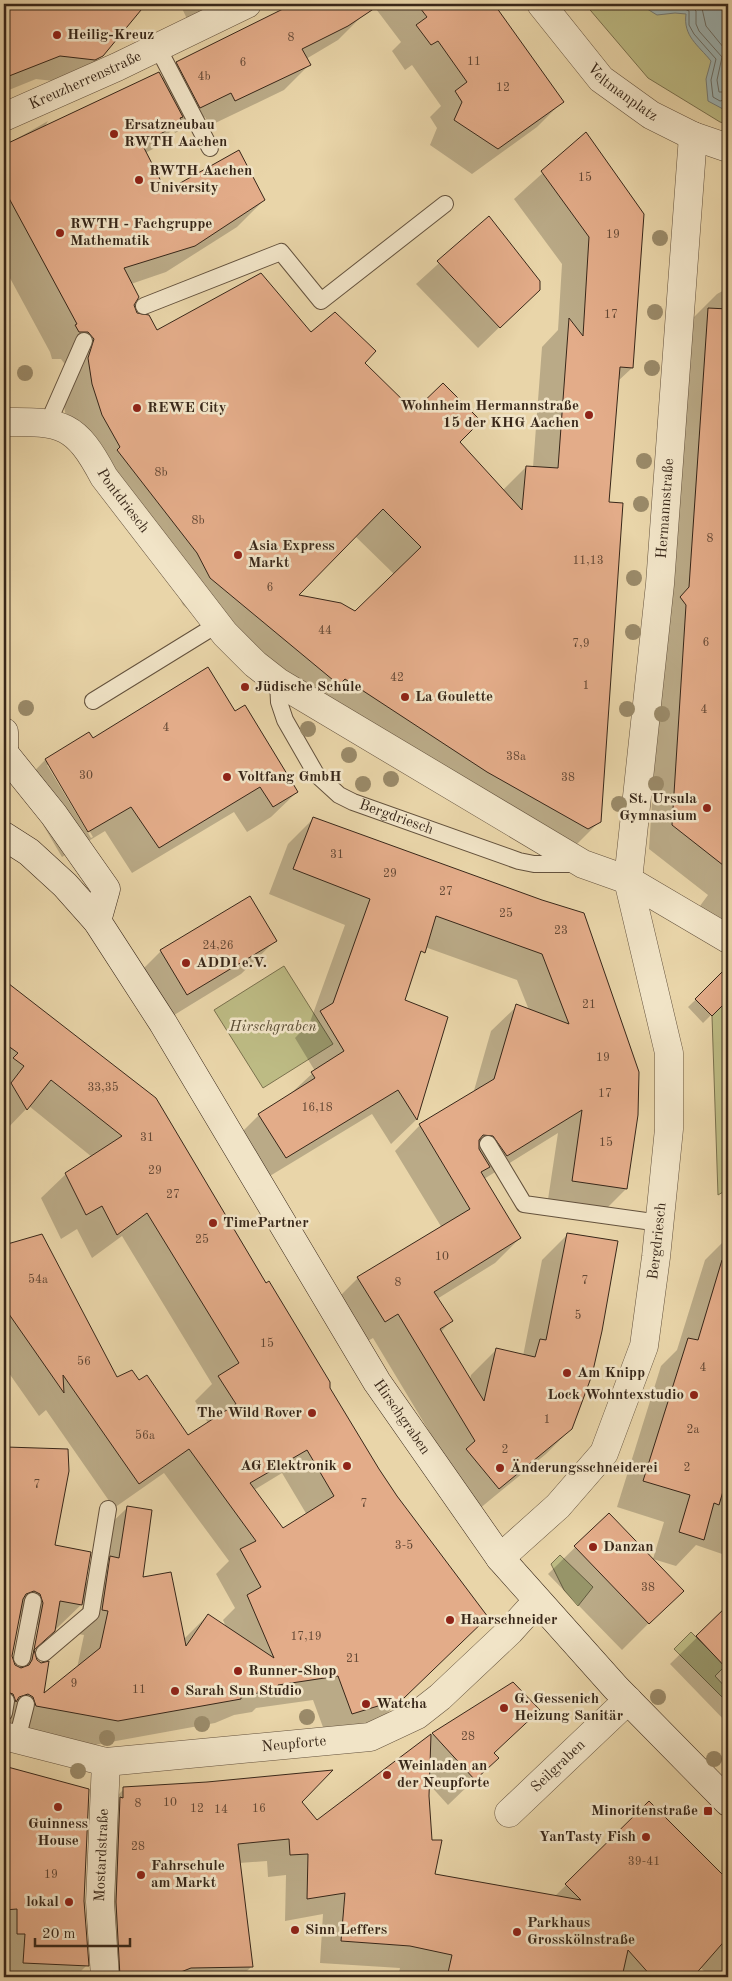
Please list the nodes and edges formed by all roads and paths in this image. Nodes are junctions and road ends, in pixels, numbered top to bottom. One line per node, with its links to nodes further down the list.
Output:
1 (247, 4): 3 (street, Kreuzherrenstraße)
2 (541, 4): 5 (street, Veltmanplatz)
3 (158, 48): 4 (street, Kreuzherrenstraße); 6 (lane)
4 (4, 117)
5 (693, 136): 7 (street, Veltmanplatz); 19 (street, Hermannstraße)
6 (210, 148)
7 (728, 148)
8 (445, 204): 9 (lane)
9 (144, 306)
10 (84, 341): 12 (lane)
11 (4, 422): 12 (street, Pontdriesch)
12 (48, 423): 13 (street, Pontdriesch)
13 (218, 624): 14 (street, Bergdriesch); 15 (lane)
14 (278, 682): 18 (street, Bergdriesch); 18 (lane, Bergdriesch)
15 (93, 701)
16 (4, 748): 20 (street)
17 (4, 836): 20 (street, Hirschgraben)
18 (582, 864): 19 (street, Bergdriesch)
19 (628, 880): 21 (street, Bergdriesch); 23 (street, Bergdriesch)
20 (97, 921): 25 (street, Hirschgraben)
21 (728, 939)
22 (488, 1144): 23 (lane)
23 (660, 1223): 25 (street, Bergdriesch)
24 (108, 1509): 28 (lane)
25 (500, 1558): 27 (street, Hirschgraben)
26 (34, 1601): 29 (lane)
27 (537, 1601): 30 (street); 33 (street, Neupforte)
28 (44, 1653)
29 (22, 1658)
30 (628, 1700): 34 (street); 35 (street, Seilgraben)
31 (26, 1704): 32 (lane)
32 (11, 1738): 33 (street, Neupforte)
33 (106, 1762): 36 (street, Mostardstraße)
34 (728, 1802)
35 (509, 1813)
36 (105, 1977)

